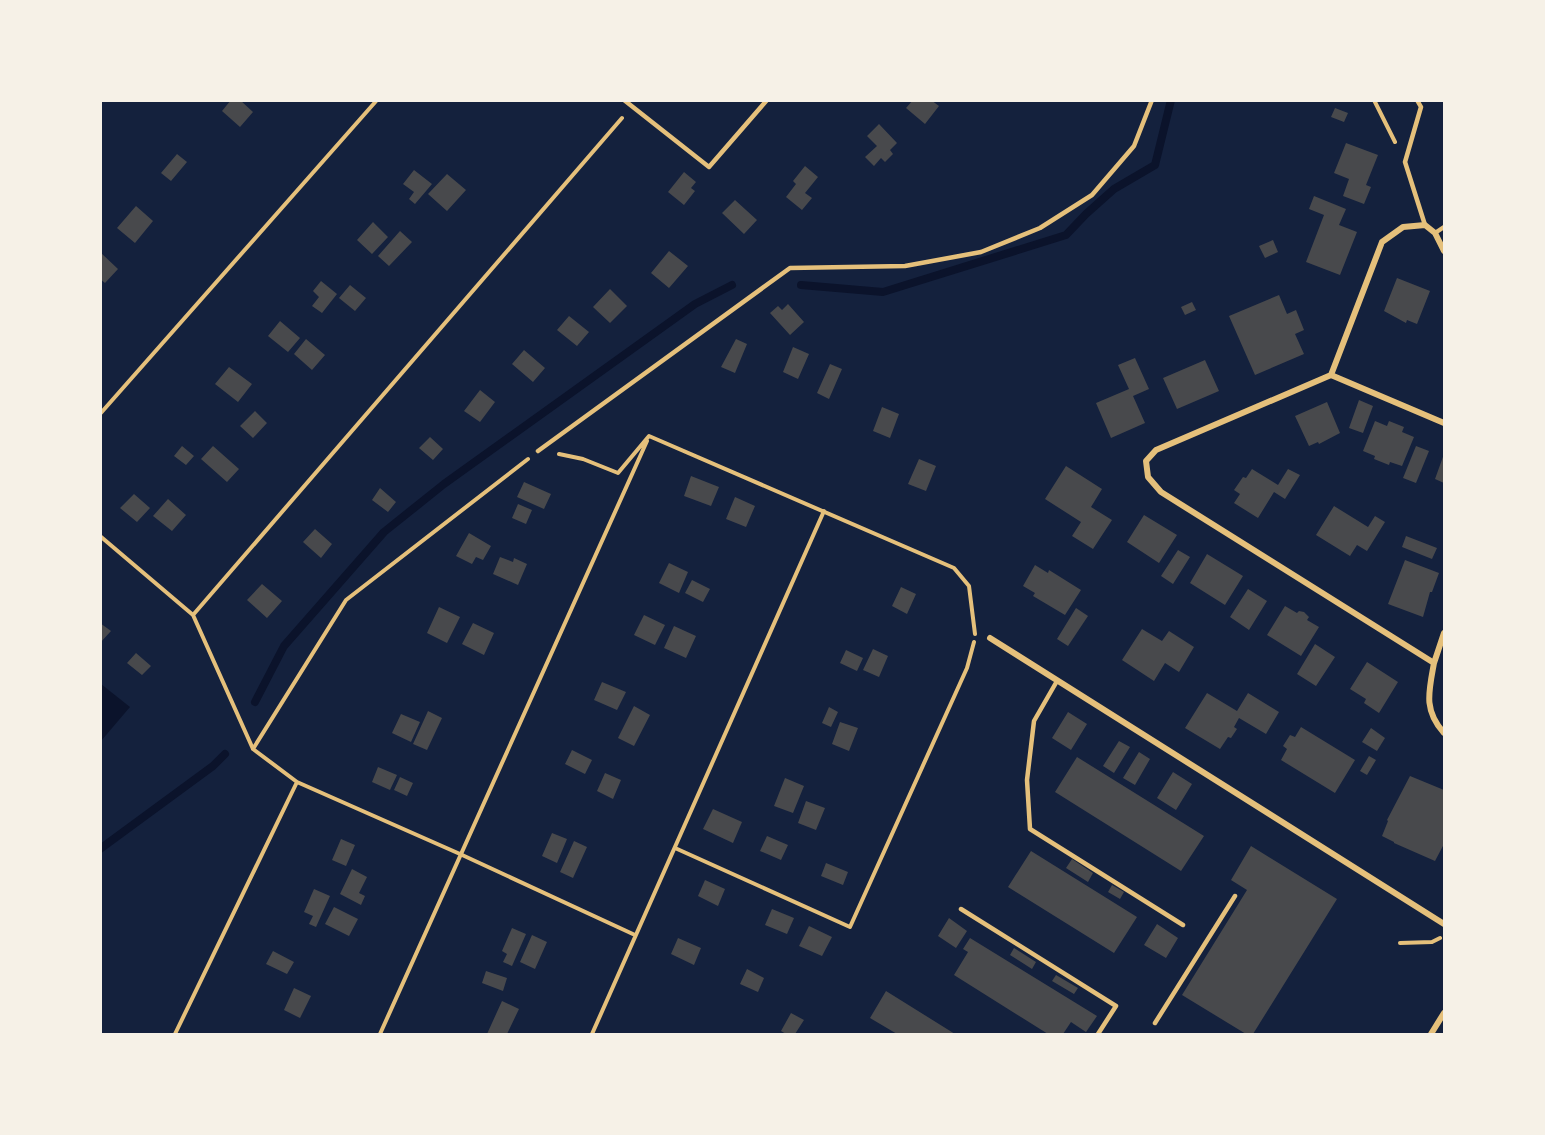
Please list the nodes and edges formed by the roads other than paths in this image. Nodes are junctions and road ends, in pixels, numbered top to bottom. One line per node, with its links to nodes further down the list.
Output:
1 (624, 100): 2 (lane)
2 (767, 100)
3 (1152, 100): 11 (lane)
4 (1417, 100): 5 (lane)
5 (1425, 225): 7 (street); 9 (street)
6 (1444, 227): 7 (lane)
7 (1435, 233): 8 (street)
8 (1444, 251)
9 (1331, 375): 10 (street); 14 (street)
10 (1444, 423)
11 (538, 451)
12 (1444, 633): 14 (street)
13 (990, 638): 15 (street)
14 (1434, 663): 16 (street)
15 (1057, 681): 19 (street); 20 (lane)
16 (1444, 733)
17 (1235, 896): 22 (lane)
18 (961, 909): 23 (lane)
19 (1444, 924)
20 (1183, 925)
21 (1444, 1013): 24 (street)
22 (1155, 1023)
23 (1098, 1035)
24 (1431, 1035)

